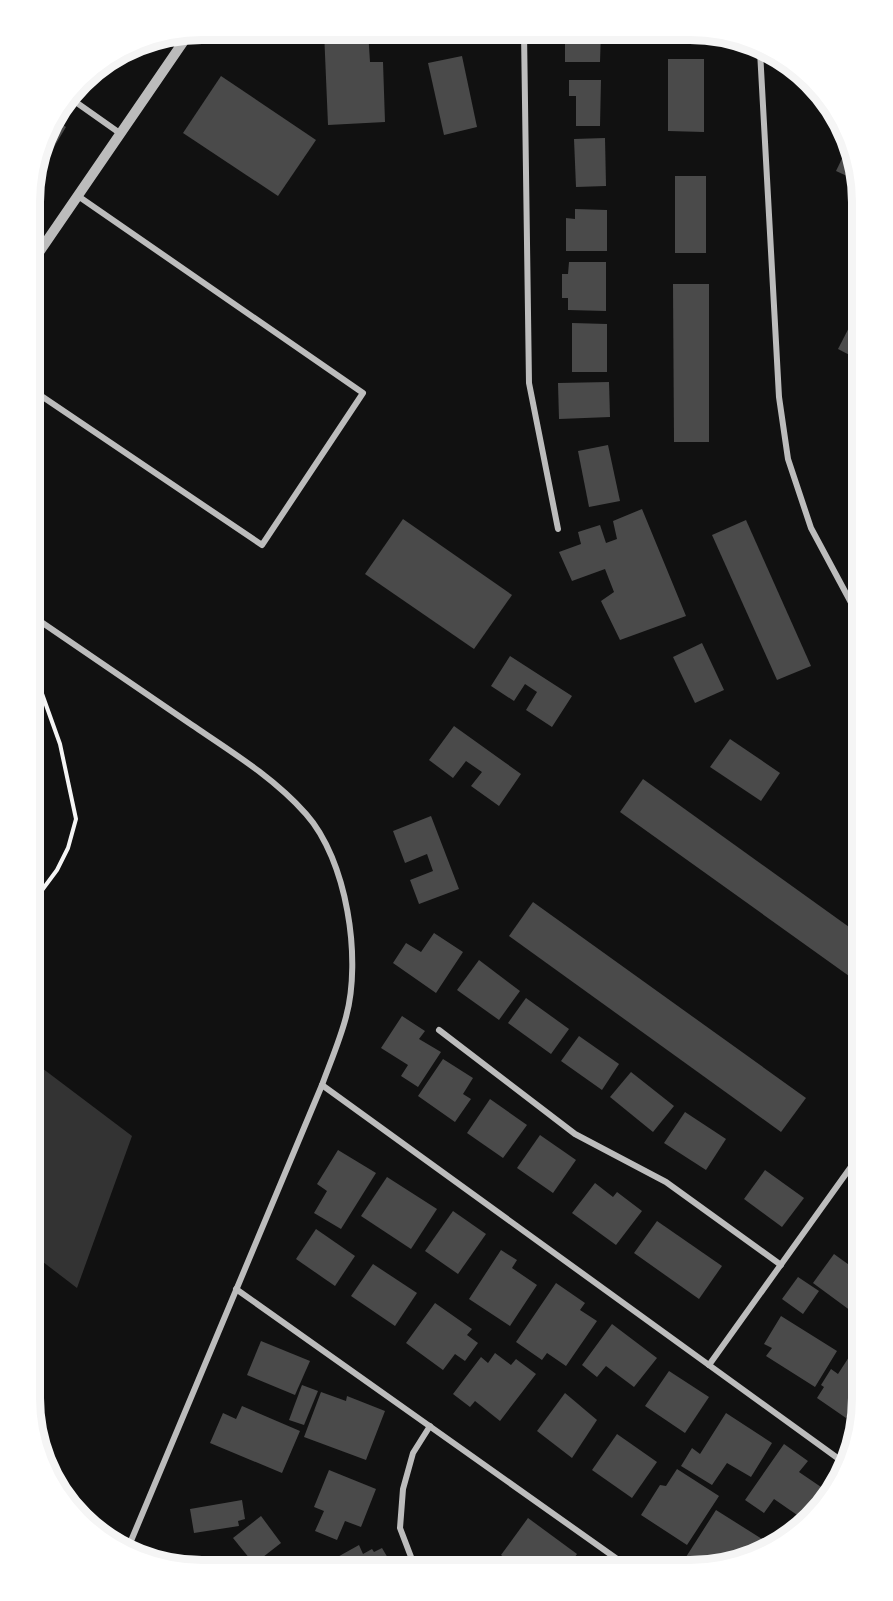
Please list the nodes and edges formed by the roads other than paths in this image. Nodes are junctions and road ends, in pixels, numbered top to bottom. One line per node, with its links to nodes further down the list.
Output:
1 (524, 40): 9 (street)
2 (184, 42): 5 (street)
3 (760, 56): 10 (street)
4 (76, 102): 5 (street)
5 (121, 134): 6 (street)
6 (78, 196): 7 (street); 8 (street)
7 (40, 251)
8 (40, 395)
9 (558, 529)
10 (852, 604)
11 (40, 621): 13 (street)
12 (439, 1030): 15 (street)
13 (322, 1085): 16 (street); 17 (street)
14 (852, 1165): 15 (street)
15 (781, 1265): 17 (street)
16 (236, 1290): 18 (street); 20 (street)
17 (709, 1365): 19 (street)
18 (430, 1426): 21 (street); 22 (street)
19 (840, 1460)
20 (130, 1543)
21 (412, 1560)
22 (619, 1560)

